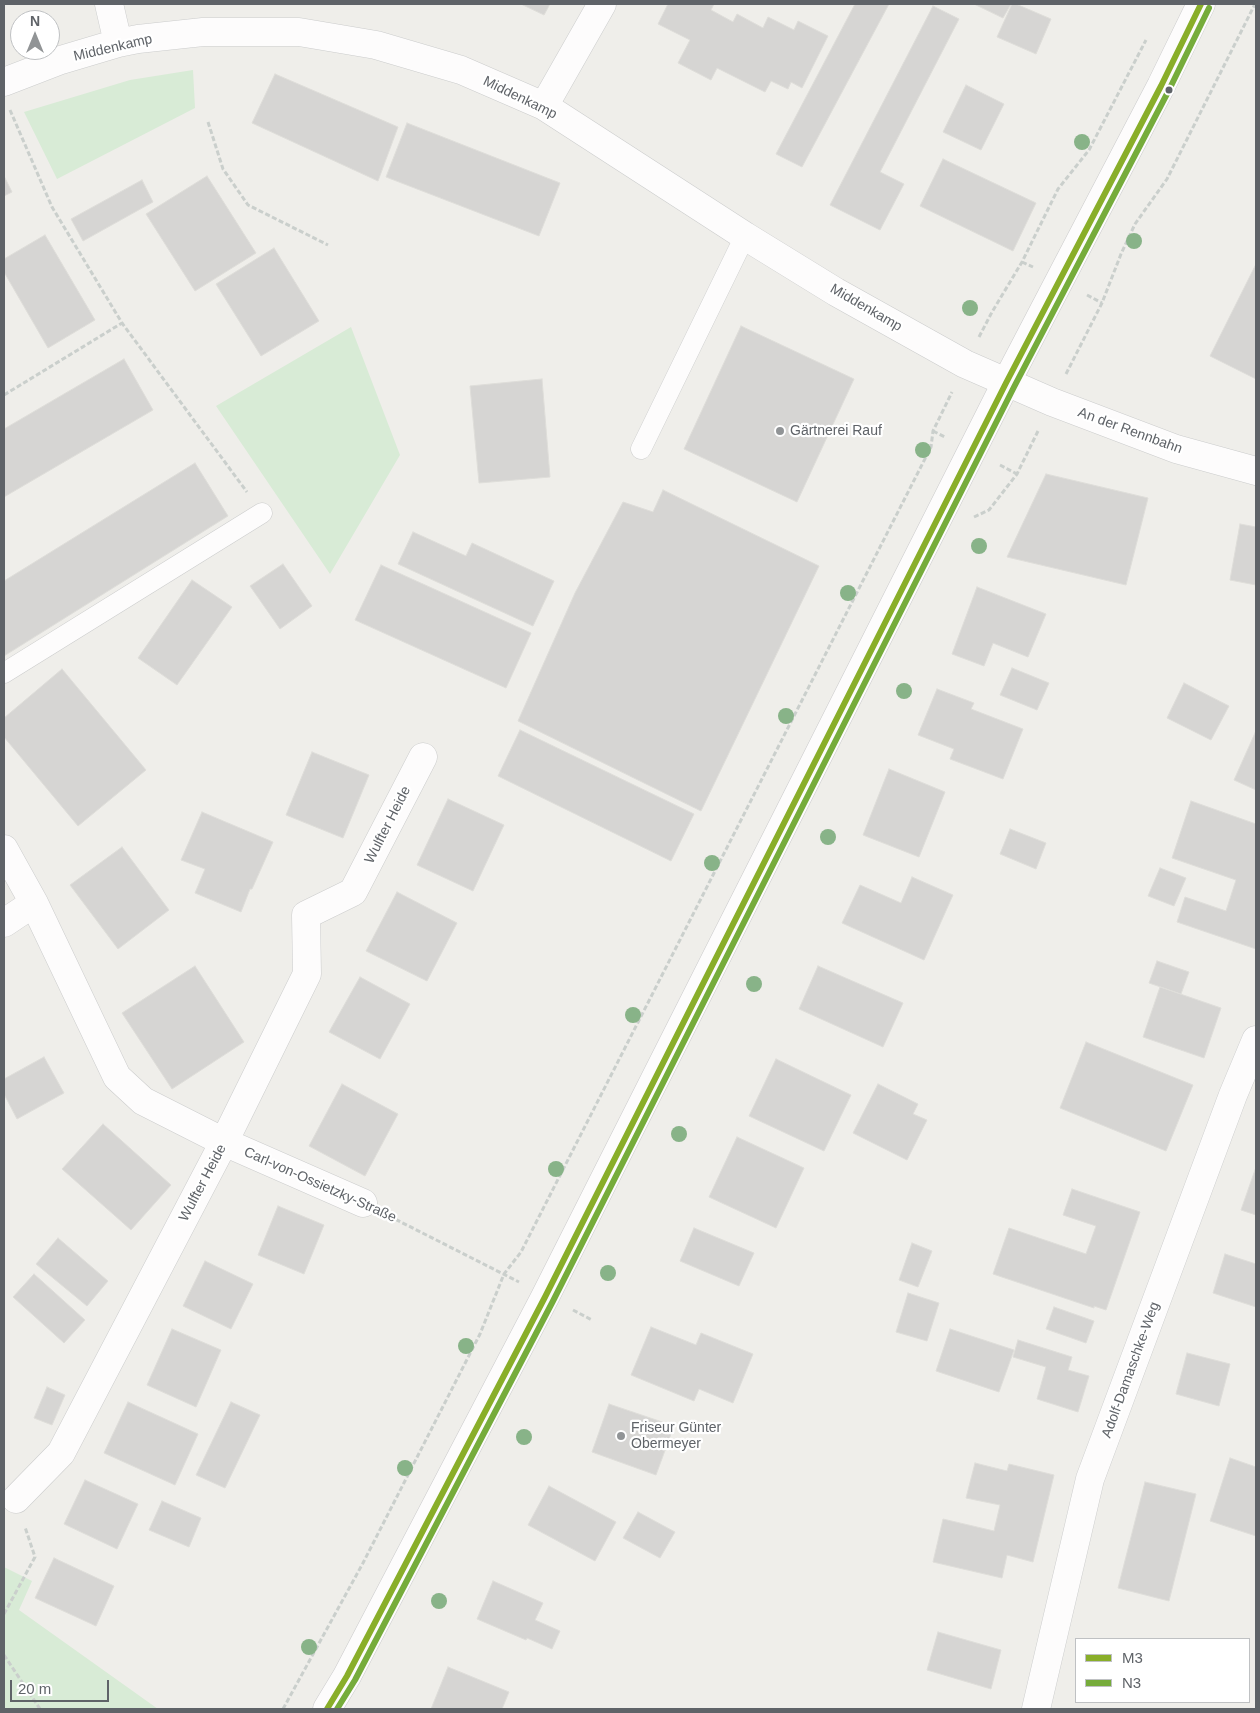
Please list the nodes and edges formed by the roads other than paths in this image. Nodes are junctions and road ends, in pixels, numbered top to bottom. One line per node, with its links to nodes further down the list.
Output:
1 (109, 4): 4 (street)
2 (602, 4): 6 (street)
3 (1201, 4): 8 (street)
4 (118, 43): 5 (street, Middenkamp); 6 (street, Middenkamp)
5 (6, 93)
6 (544, 106): 7 (street, Middenkamp)
7 (746, 236): 8 (street, Middenkamp); 9 (lane)
8 (1006, 383): 10 (street, An der Rennbahn); 21 (street)
9 (641, 450)
10 (1256, 471)
11 (262, 513): 12 (lane)
12 (4, 674)
13 (423, 757): 18 (street, Wulfter Heide)
14 (4, 849): 15 (street, Carl-von-Ossietzky-Straße)
15 (34, 903): 16 (street); 18 (street, Carl-von-Ossietzky-Straße)
16 (4, 923)
17 (1256, 1040): 22 (street, Adolf-Damaschke-Weg)
18 (224, 1142): 19 (street, Carl-von-Ossietzky-Straße); 20 (street, Wulfter Heide)
19 (363, 1203)
20 (16, 1499)
21 (327, 1709)
22 (1036, 1709)

